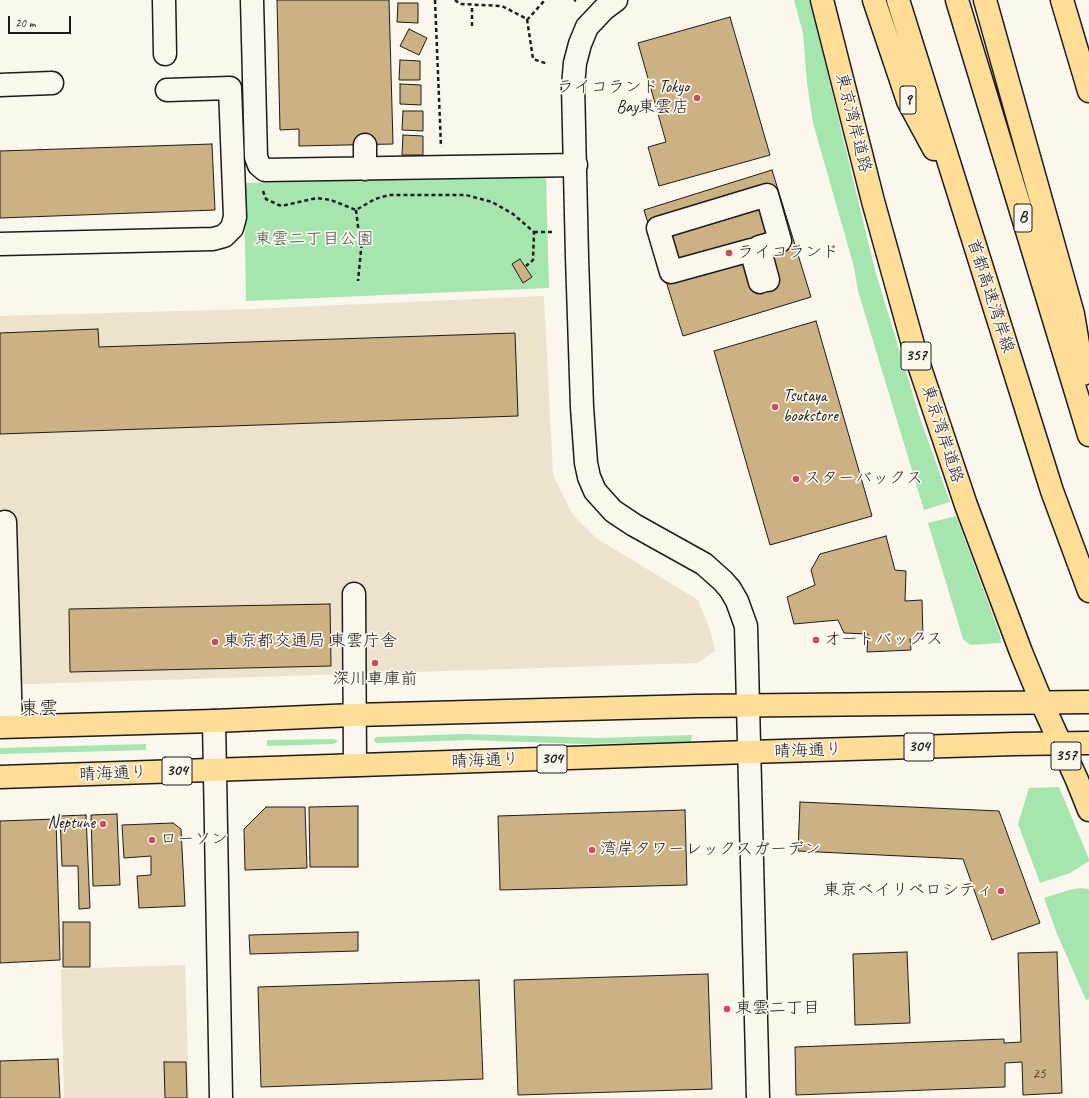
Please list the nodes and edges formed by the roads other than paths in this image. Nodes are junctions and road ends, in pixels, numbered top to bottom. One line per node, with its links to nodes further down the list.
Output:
1 (164, 0): 10 (street)
2 (252, 0): 17 (street)
3 (616, 0): 16 (street)
4 (822, 0): 27 (main road, 東京湾岸道路 / 357)
5 (874, 0): 18 (main road, 9)
6 (898, 0): 18 (main road, 首都高速湾岸線)
7 (957, 0): 22 (main road, B)
8 (985, 0): 21 (main road, B)
9 (1062, 0): 14 (main road)
10 (165, 54)
11 (52, 83): 12 (street)
12 (0, 85)
13 (167, 90): 19 (street)
14 (1089, 91)
15 (365, 145): 17 (street)
16 (576, 165): 17 (street); 28 (street)
17 (365, 169)
18 (957, 192): 24 (main road, 首都高速湾岸線)
19 (0, 244)
20 (764, 281): 20 (street)
21 (1089, 413)
22 (1089, 435)
23 (5, 522): 31 (street)
24 (1089, 591)
25 (354, 594): 29 (street)
26 (1089, 702): 27 (main road)
27 (1042, 703): 28 (main road); 33 (main road, 東京湾岸道路 / 357)
28 (748, 705): 29 (main road); 34 (street)
29 (354, 715): 30 (main road); 35 (street)
30 (214, 721): 31 (main road); 36 (street)
31 (5, 726)
32 (1089, 743): 33 (main road, 晴海通り / 304)
33 (1060, 744): 34 (main road, 晴海通り / 304); 38 (main road, 東京湾岸道路 / 357)
34 (749, 752): 35 (main road, 晴海通り / 304); 40 (street)
35 (355, 765): 36 (main road, 晴海通り / 304)
36 (215, 770): 37 (main road, 晴海通り / 304); 39 (street)
37 (0, 777)
38 (1089, 810)
39 (221, 1098)
40 (758, 1098)

